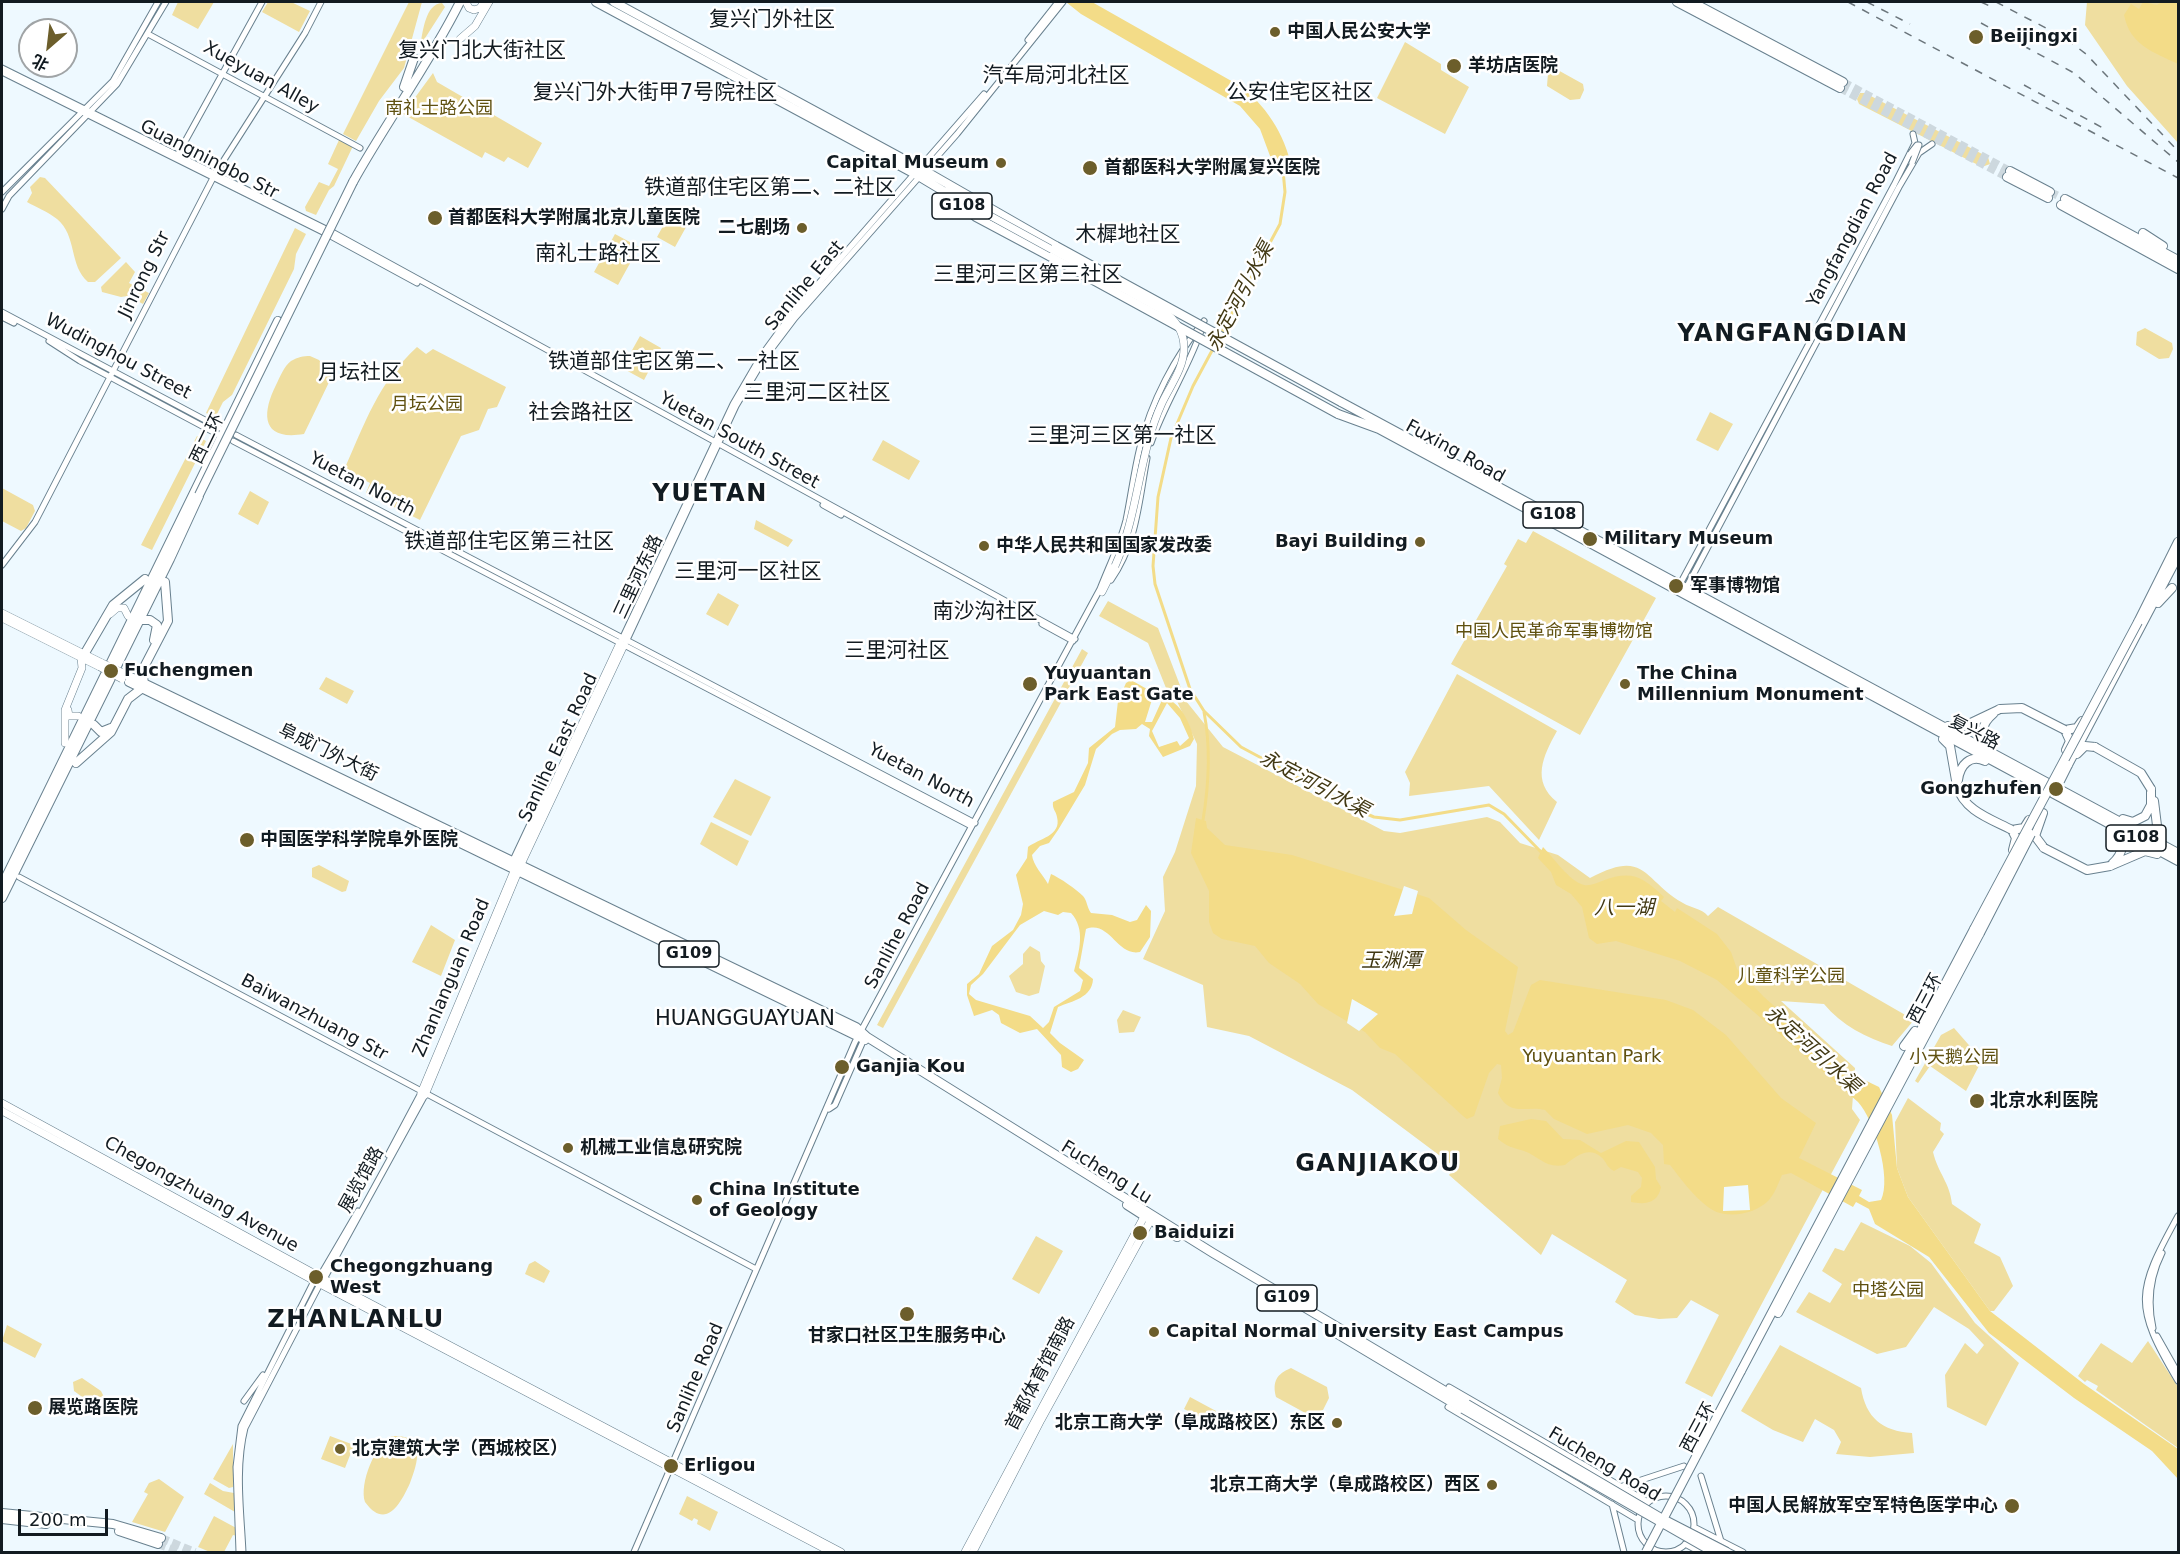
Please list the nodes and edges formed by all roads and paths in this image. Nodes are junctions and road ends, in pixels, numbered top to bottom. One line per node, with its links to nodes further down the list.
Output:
1 (159, 2): 24 (main road)
2 (166, 2): 14 (main road)
3 (261, 2): 19 (main road)
4 (320, 2): 23 (main road, Jinrong Str)
5 (455, 2): 22 (highway, 西二环)
6 (486, 2): 10 (main road); 15 (main road)
7 (596, 2): 31 (highway, G108)
8 (614, 2): 31 (highway, G108)
9 (1677, 2): 12 (highway)
10 (465, 4): 22 (highway, 西二环)
11 (1058, 5): 31 (main road)
12 (1697, 7): 13 (highway); 16 (highway); 21 (highway)
13 (1753, 28)
14 (148, 34): 19 (main road, Xueyuan Alley); 24 (main road)
15 (460, 39)
16 (1742, 41)
17 (414, 58): 22 (highway)
18 (2, 70): 24 (main road)
19 (221, 72): 23 (main road, Xueyuan Alley); 29 (main road)
20 (428, 72): 22 (highway)
21 (1841, 85)
22 (406, 88): 55 (highway, 西二环)
23 (263, 95): 27 (main road, Xueyuan Alley); 33 (main road, Jinrong Str)
24 (87, 112): 29 (main road, Guangningbo Str); 33 (main road, Guangningbo Str); 36 (main road); 40 (main road)
25 (1914, 136): 28 (main road, Yangfangdian Road, bridge)
26 (1930, 144): 30 (main road, bridge)
27 (360, 148)
28 (1910, 154): 30 (main road, bridge); 34 (main road, Yangfangdian Road)
29 (177, 156): 33 (main road, Guangningbo Str)
30 (1912, 163): 34 (main road)
31 (920, 173): 35 (highway, G108); 37 (highway, G108); 54 (main road)
32 (2009, 174): 38 (highway)
33 (212, 176): 41 (main road, Guangningbo Str); 49 (main road, Jinrong Str)
34 (1901, 176): 66 (main road, Yangfangdian Road)
35 (942, 181): 39 (main road); 66 (highway, Fuxing Road / G108, bridge)
36 (2, 192)
37 (945, 192): 39 (main road); 48 (highway, G108, bridge)
38 (2049, 195)
39 (965, 202): 67 (main road, bridge)
40 (2, 209)
41 (318, 227): 54 (main road, Yuetan South Street); 54 (main road, Yuetan South Street)
42 (2143, 233): 43 (highway)
43 (2178, 258): 45 (highway)
44 (2159, 265): 45 (highway)
45 (2178, 271)
46 (2, 312): 49 (main road, Wudinghou Street)
47 (2, 317): 50 (main road, Wudinghou Street)
48 (1194, 339): 51 (main road, Sanlihe Road); 52 (main road, Sanlihe Road); 66 (highway, Fuxing Road / G108, bridge)
49 (114, 371): 50 (main road, Jinrong Str); 50 (main road, Wudinghou Street)
50 (110, 377): 62 (main road, Jinrong Str)
51 (1162, 387): 52 (main road); 67 (main road, Sanlihe Road)
52 (1173, 391): 67 (main road, Sanlihe Road)
53 (234, 438): 76 (main road, Yuetan North)
54 (716, 444): 75 (main road, Yuetan South Street); 76 (main road)
55 (197, 494): 59 (highway, 西二环); 61 (highway, 西二环)
56 (171, 527): 59 (highway)
57 (190, 529): 61 (highway)
58 (2178, 542): 74 (highway)
59 (167, 550): 94 (highway, 西二环)
60 (2178, 556): 69 (highway)
61 (170, 560): 73 (highway, 西二环)
62 (2, 565)
63 (145, 579): 77 (highway)
64 (165, 582): 79 (highway)
65 (2172, 588): 69 (highway)
66 (1681, 589): 82 (highway, Fuxing Road / G108)
67 (1101, 591): 75 (main road, Sanlihe Road)
68 (2144, 594): 74 (highway)
69 (2152, 610): 74 (highway)
70 (2, 613): 77 (main road)
71 (128, 616): 77 (main road)
72 (2, 618): 77 (main road)
73 (140, 620): 78 (highway); 84 (highway, 西二环)
74 (2140, 623): 83 (highway, 西三环, bridge)
75 (1074, 640): 97 (main road, Sanlihe Road)
76 (623, 642): 97 (main road, Yuetan North); 109 (main road, Sanlihe East Road); 109 (main road, Sanlihe East Road)
77 (92, 660): 78 (main road, bridge); 81 (main road); 86 (main road)
78 (126, 678): 79 (highway, 阜成门外大街 / G109); 84 (highway)
79 (143, 686): 88 (highway); 100 (highway, 阜成门外大街 / G109); 109 (highway, 阜成门外大街 / G109)
80 (2000, 709): 82 (highway); 85 (highway, bridge); 90 (highway)
81 (78, 716)
82 (1920, 719): 90 (highway, 复兴路 / G108); 92 (highway)
83 (2089, 719): 85 (highway, bridge); 87 (highway); 89 (highway, 西三环, bridge)
84 (91, 726): 103 (highway, 西二环)
85 (2065, 730): 89 (highway, bridge)
86 (65, 743)
87 (2095, 747): 89 (highway); 93 (highway, bridge)
88 (76, 762)
89 (2065, 764): 95 (highway, 西三环, bridge)
90 (2017, 769): 92 (highway); 96 (highway, G108)
91 (45, 784): 94 (highway)
92 (1957, 786): 98 (highway, bridge)
93 (2151, 789): 96 (highway); 101 (highway)
94 (43, 799): 111 (highway, 西二环)
95 (2040, 812): 98 (highway, bridge); 102 (highway); 107 (highway, 西三环, bridge)
96 (2096, 812): 101 (highway, G108); 106 (highway, G108); 108 (highway)
97 (974, 823): 114 (main road, Sanlihe Road)
98 (2012, 830): 107 (highway, bridge)
99 (38, 838): 103 (highway)
100 (454, 842): 104 (highway); 109 (highway, 阜成门外大街 / G109)
101 (2159, 842): 105 (highway, G108)
102 (2044, 848): 107 (highway, bridge); 108 (highway, bridge)
103 (25, 851): 112 (highway, 西二环)
104 (464, 853)
105 (2178, 853)
106 (2178, 861): 108 (highway)
107 (2014, 863): 113 (highway, 西三环, bridge)
108 (2110, 866)
109 (516, 869): 114 (highway, 阜成门外大街 / G109); 117 (main road, Zhanlanguan Road)
110 (19, 878): 117 (main road, Baiwanzhuang Str)
111 (2, 885)
112 (2, 898)
113 (1933, 1014): 115 (highway); 116 (highway); 123 (highway, 西三环)
114 (860, 1037): 126 (highway, Fucheng Lu / G109); 132 (main road, Sanlihe Road); 146 (main road, Sanlihe Road)
115 (1929, 1044)
116 (1904, 1046)
117 (423, 1094): 132 (main road, Baiwanzhuang Str); 133 (main road, 展览馆路)
118 (2, 1103): 124 (main road, Chegongzhuang Avenue)
119 (2, 1111): 120 (main road, Chegongzhuang Avenue)
120 (89, 1156): 121 (main road); 133 (main road, Chegongzhuang Avenue)
121 (94, 1167)
122 (174, 1189): 124 (main road)
123 (1836, 1197): 130 (highway, 西三环); 131 (highway, 西三环)
124 (177, 1198): 133 (main road, Chegongzhuang Avenue)
125 (1838, 1213): 130 (highway)
126 (1149, 1215): 137 (highway, Fucheng Lu / G109); 140 (highway, Fucheng Lu / G109); 169 (main road, 首都体育馆南路); 170 (main road)
127 (2178, 1216): 138 (main road)
128 (1812, 1222): 131 (highway)
129 (2178, 1224): 136 (main road)
130 (1812, 1250): 135 (highway, 西三环)
131 (1802, 1256): 135 (highway, 西三环)
132 (756, 1269): 146 (main road, Sanlihe Road)
133 (317, 1279): 134 (main road); 146 (main road, Chegongzhuang Avenue); 149 (main road)
134 (275, 1356): 141 (main road); 149 (main road)
135 (1743, 1373): 172 (highway, 西三环, bridge); 173 (highway, 西三环)
136 (2178, 1373)
137 (1423, 1378): 139 (highway); 142 (highway, Fucheng Lu / G109)
138 (2178, 1381)
139 (1449, 1387): 144 (main road, Fucheng Road)
140 (1430, 1389): 142 (highway, Fucheng Lu / G109); 143 (highway)
141 (244, 1401)
142 (1465, 1406): 175 (highway, Fucheng Road / G109, bridge); 176 (highway, Fucheng Road / G109, bridge)
143 (1448, 1407): 145 (main road, Fucheng Road)
144 (1536, 1435): 145 (main road); 147 (main road, Fucheng Road)
145 (1527, 1452): 152 (main road, Fucheng Road)
146 (673, 1466): 154 (main road); 166 (main road, Sanlihe Road); 167 (main road)
147 (1587, 1466): 152 (main road); 153 (main road, Fucheng Road)
148 (1684, 1466): 153 (main road)
149 (238, 1467): 165 (main road)
150 (1701, 1476): 163 (main road)
151 (717, 1482): 154 (main road)
152 (1577, 1482): 156 (main road, Fucheng Road)
153 (1622, 1486): 155 (main road, Fucheng Road)
154 (723, 1490): 168 (main road)
155 (1648, 1502): 159 (main road); 160 (main road)
156 (1612, 1504): 159 (main road, Fucheng Road); 171 (main road)
157 (2, 1513): 162 (highway)
158 (2, 1519): 162 (highway)
159 (1638, 1520): 164 (main road)
160 (1694, 1527): 163 (main road); 164 (main road)
161 (116, 1535): 162 (highway)
162 (148, 1540)
163 (1721, 1541): 177 (main road)
164 (1685, 1544): 174 (main road)
165 (241, 1552)
166 (636, 1552)
167 (831, 1552)
168 (841, 1552)
169 (965, 1552)
170 (973, 1552)
171 (1624, 1552)
172 (1646, 1552)
173 (1653, 1552)
174 (1700, 1552)
175 (1713, 1552)
176 (1727, 1552)
177 (1743, 1552)

